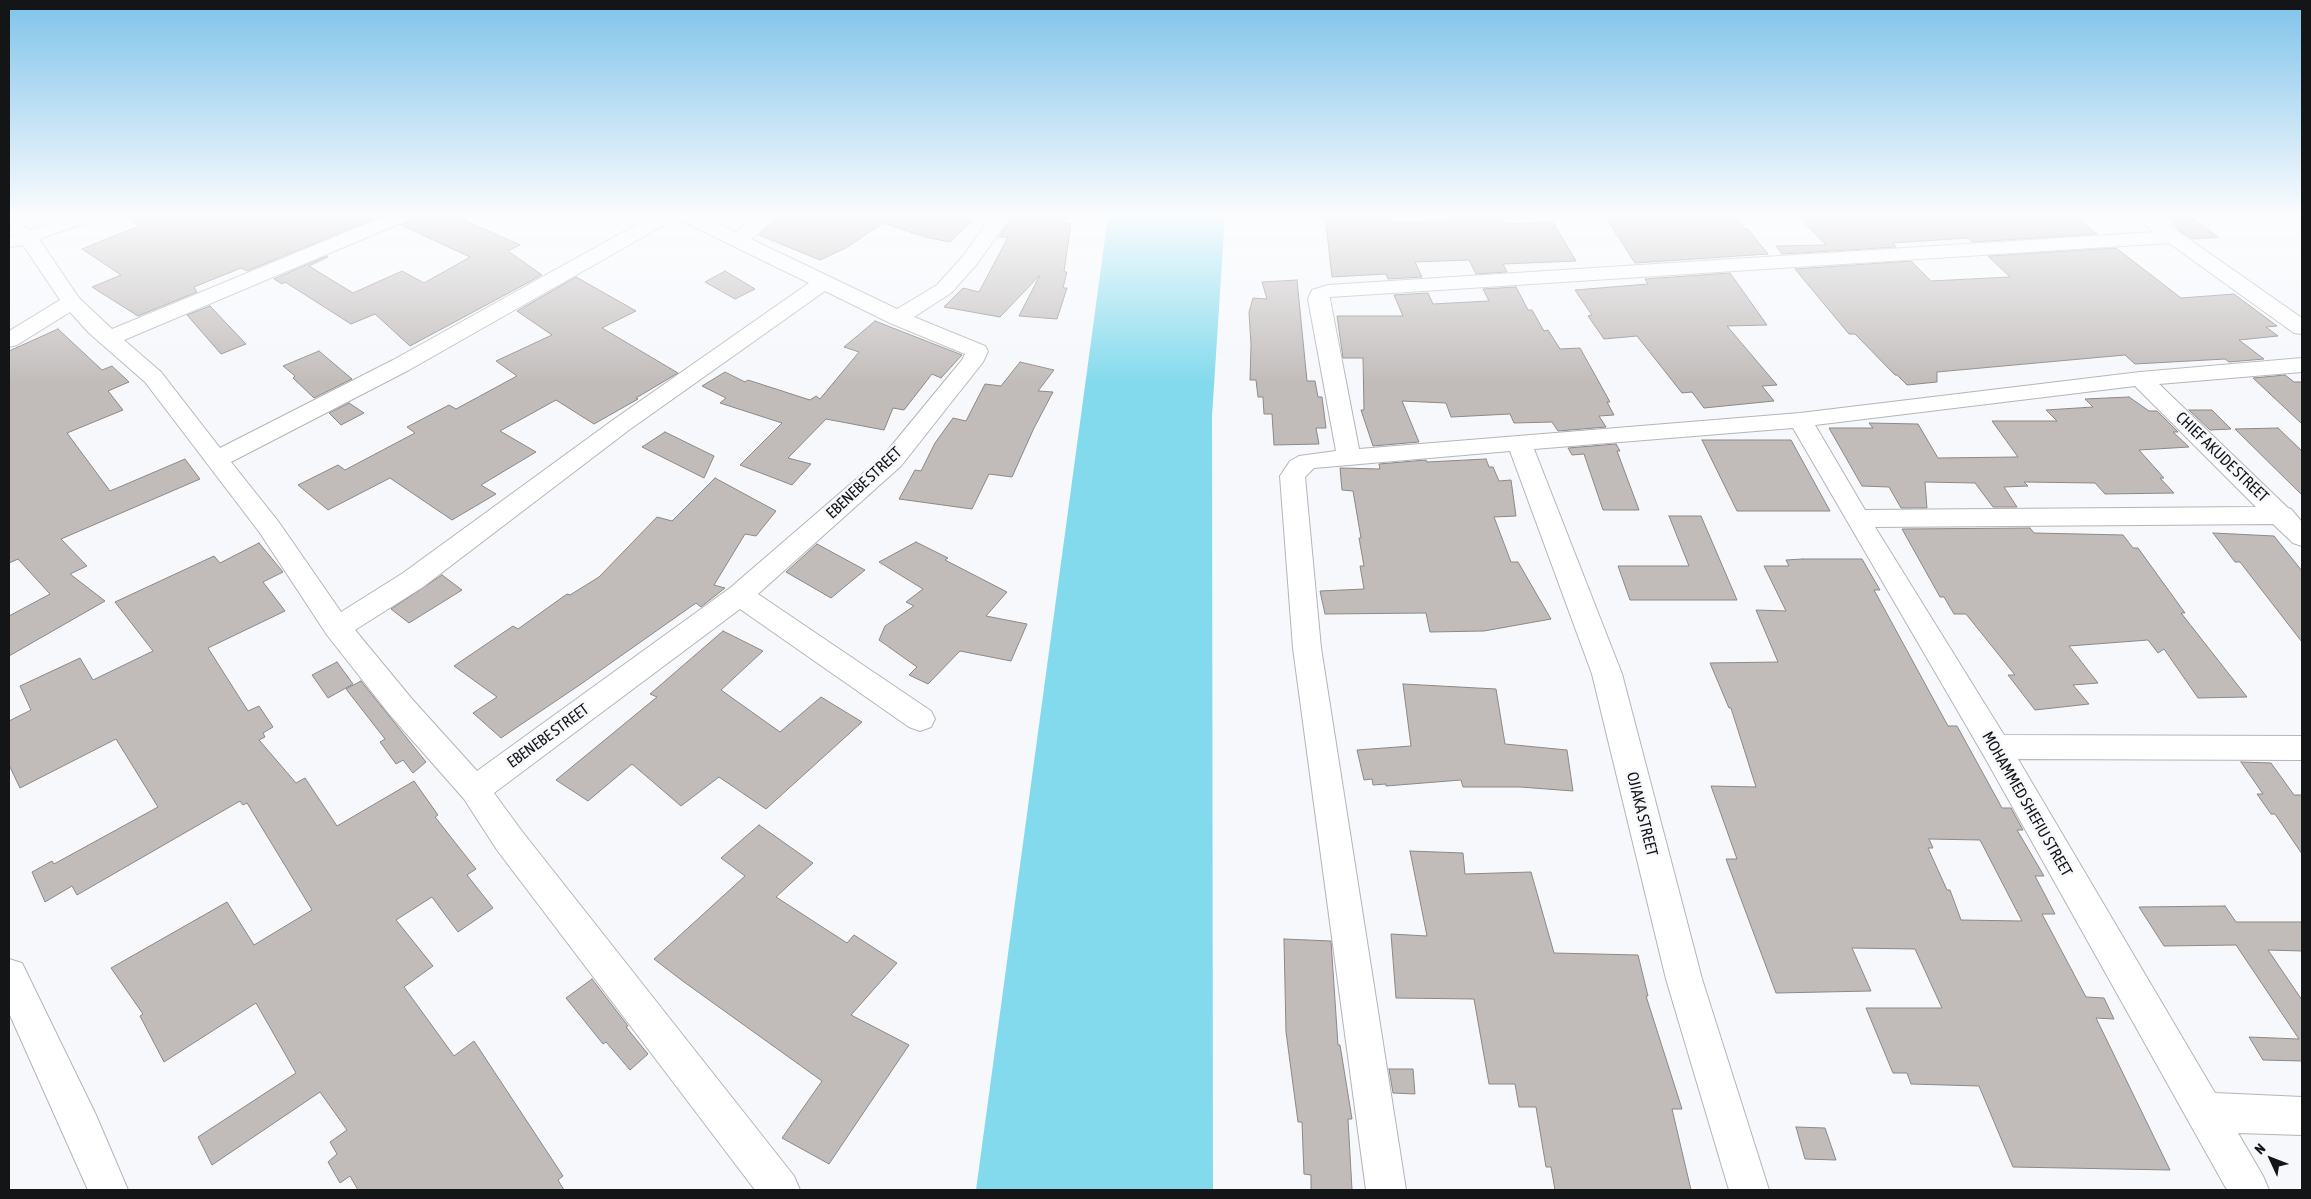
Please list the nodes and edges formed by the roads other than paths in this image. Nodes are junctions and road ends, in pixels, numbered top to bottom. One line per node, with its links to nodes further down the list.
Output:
1 (46, 272): 9 (street)
2 (268, 272): 12 (street)
3 (566, 272): 19 (street)
4 (804, 272): 8 (street, EBENEBE STREET)
5 (959, 272): 10 (street)
6 (1626, 272): 18 (street)
7 (2223, 272): 11 (street)
8 (824, 282): 10 (street, EBENEBE STREET); 24 (street)
9 (72, 302): 12 (street); 13 (street)
10 (898, 318): 23 (street, EBENEBE STREET)
11 (2302, 328)
12 (110, 338): 19 (street)
13 (9, 340)
14 (2302, 365): 15 (street)
15 (2140, 379): 16 (street); 20 (street, CHIEF AKUDE STREET)
16 (1800, 420): 17 (street); 21 (street, MOHAMMED SHEFIU STREET)
17 (1519, 443): 18 (street); 35 (street, OJIAKA STREET)
18 (1350, 457): 34 (street)
19 (216, 460): 24 (street)
20 (2282, 514): 21 (street); 22 (street, CHIEF AKUDE STREET)
21 (1857, 519): 26 (street, MOHAMMED SHEFIU STREET)
22 (2302, 536)
23 (740, 595): 25 (street); 28 (street, EBENEBE STREET)
24 (337, 628): 28 (street)
25 (920, 719)
26 (1995, 747): 27 (street); 30 (street, MOHAMMED SHEFIU STREET)
27 (2302, 748)
28 (476, 790): 33 (street)
29 (9, 975): 32 (street)
30 (2203, 1112): 31 (street); 36 (street, MOHAMMED SHEFIU STREET)
31 (2302, 1116)
32 (108, 1190)
33 (780, 1190)
34 (1386, 1190)
35 (1749, 1190)
36 (2249, 1190)

